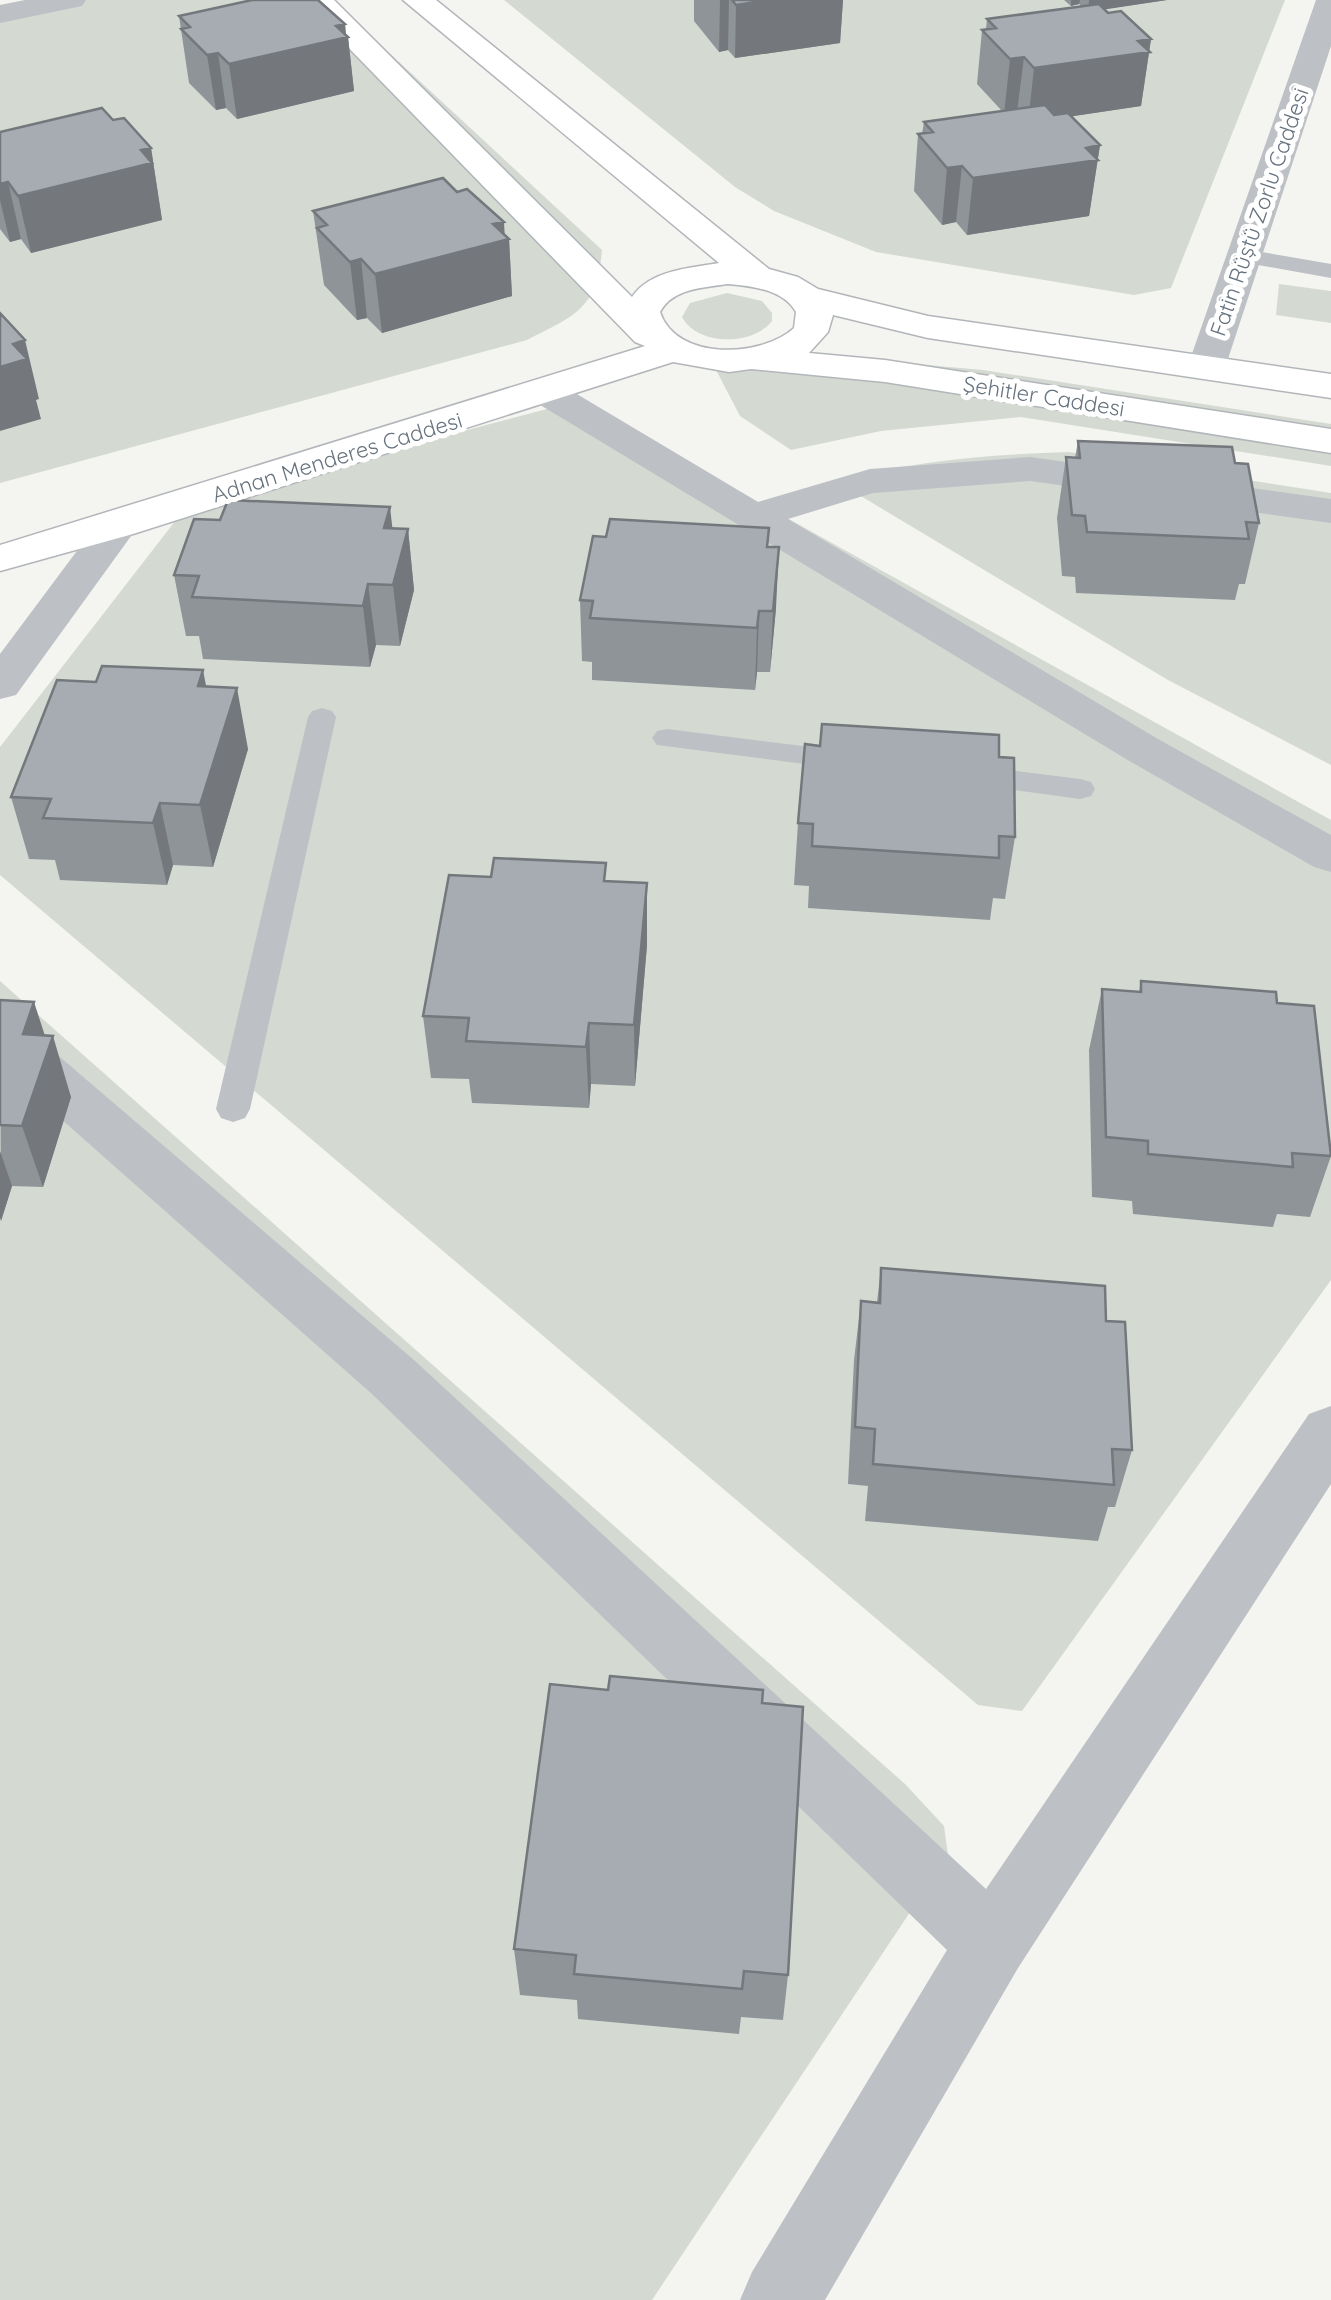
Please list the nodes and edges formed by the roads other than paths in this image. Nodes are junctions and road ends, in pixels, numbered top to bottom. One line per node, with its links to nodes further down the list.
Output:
1 (71, 0): 5 (street)
2 (317, 0): 10 (street)
3 (418, 0): 8 (street)
4 (1330, 0): 6 (street, Fatin Rüştü Zorlu Caddesi)
5 (0, 14)
6 (1244, 256): 7 (lane); 12 (street, Fatin Rüştü Zorlu Caddesi)
7 (1331, 271)
8 (755, 275): 9 (street, Şehitler Caddesi); 10 (street)
9 (805, 297): 11 (street); 12 (street, Şehitler Caddesi)
10 (660, 342): 11 (street, Şehitler Caddesi); 14 (street, Adnan Menderes Caddesi)
11 (757, 358): 15 (street, Şehitler Caddesi)
12 (1206, 368): 13 (street, Şehitler Caddesi)
13 (1331, 386)
14 (546, 392): 17 (street); 18 (street, Adnan Menderes Caddesi)
15 (1331, 441)
16 (1331, 511): 17 (street)
17 (757, 516): 26 (street)
18 (118, 525): 19 (street, Adnan Menderes Caddesi); 20 (street)
19 (0, 558)
20 (0, 685)
21 (322, 717): 28 (lane)
22 (667, 738): 23 (lane)
23 (884, 765)
24 (942, 772): 25 (lane)
25 (1080, 789)
26 (1331, 856)
27 (0, 1035): 30 (street)
28 (233, 1109)
29 (1331, 1432): 30 (street)
30 (992, 1943): 31 (street)
31 (780, 2300)

